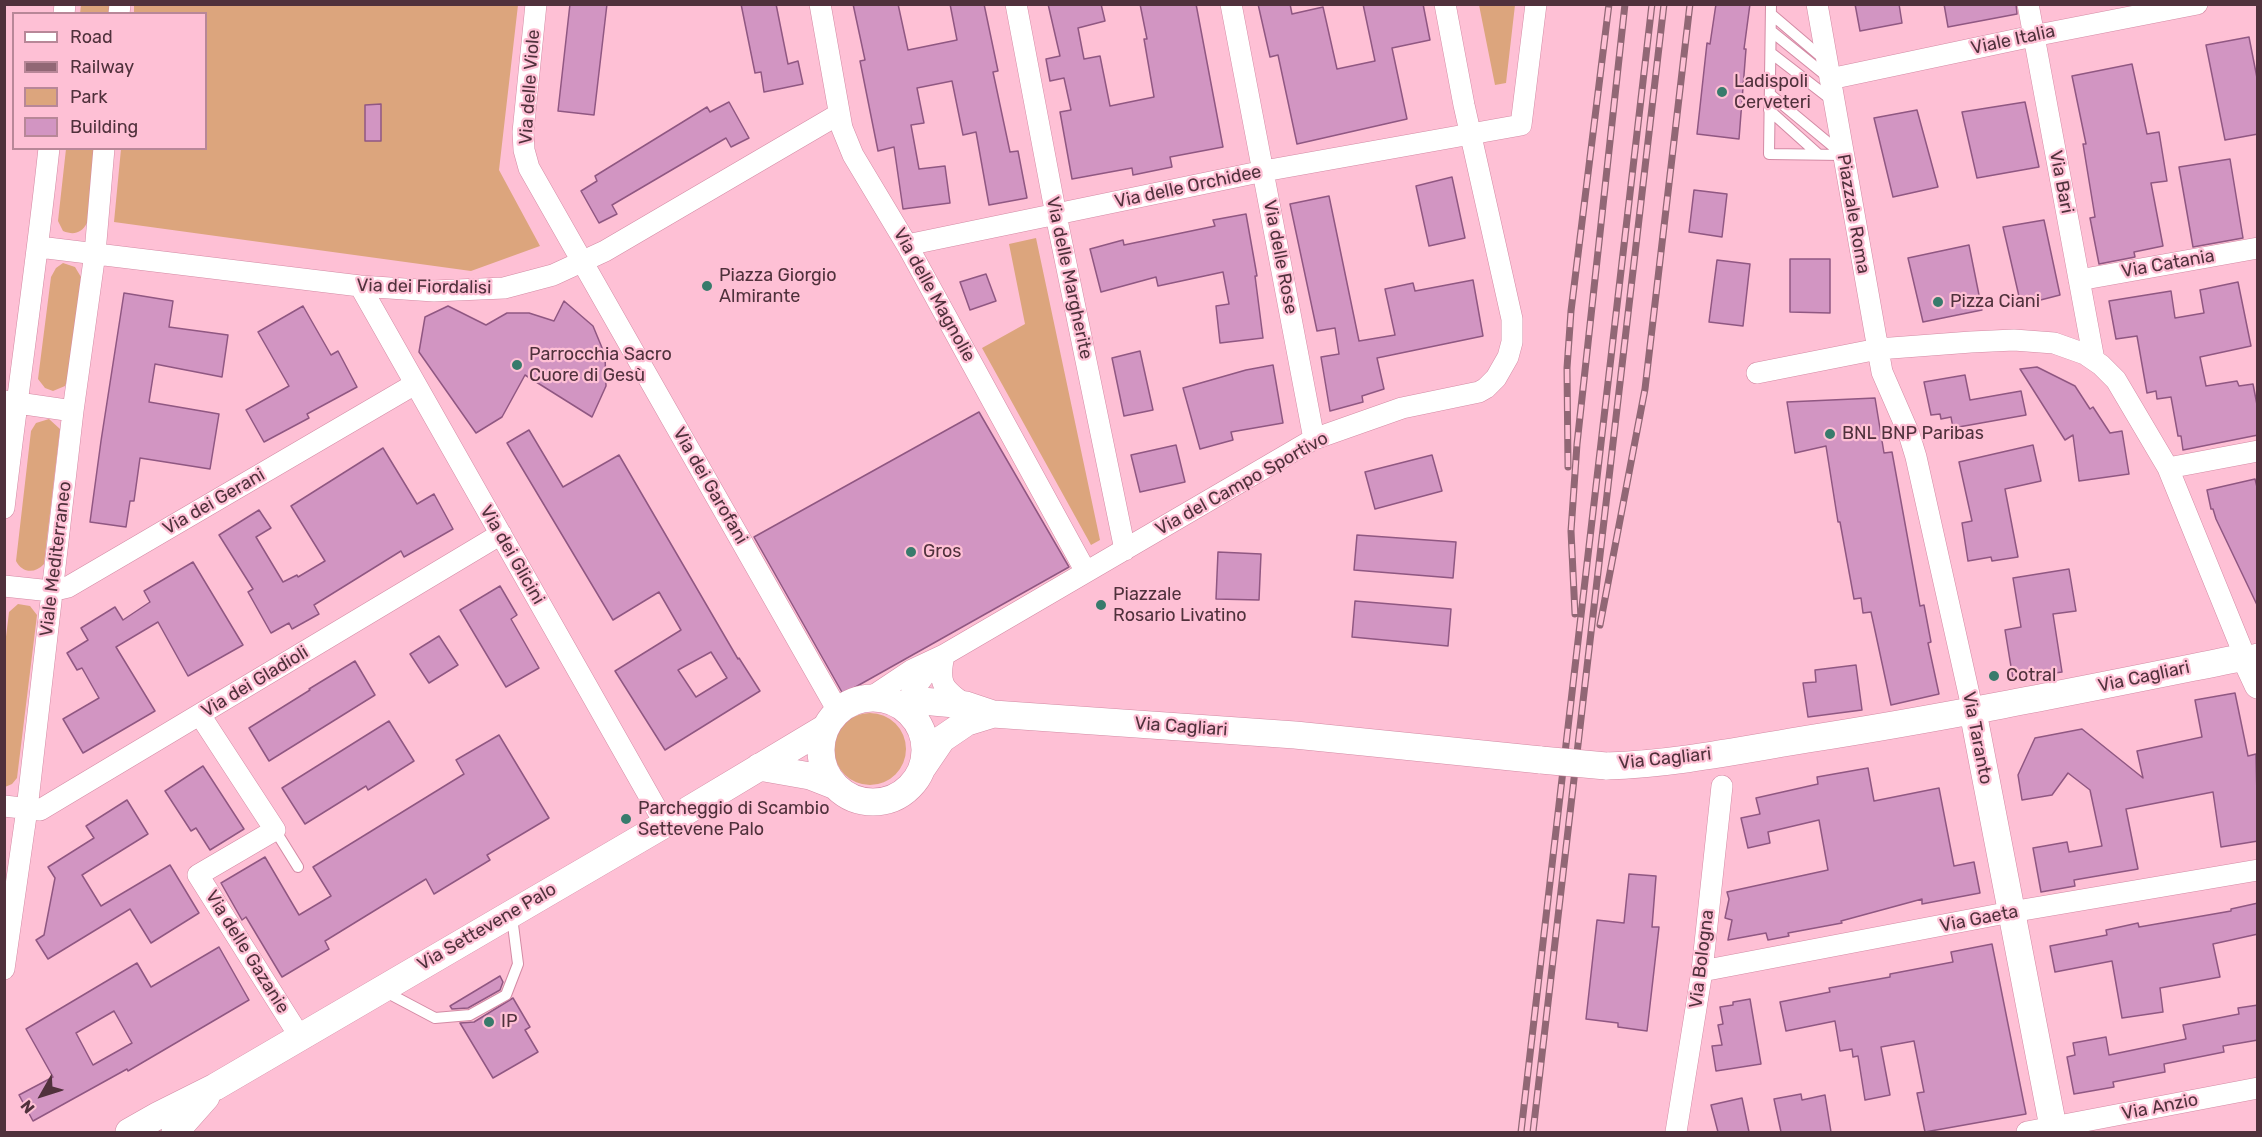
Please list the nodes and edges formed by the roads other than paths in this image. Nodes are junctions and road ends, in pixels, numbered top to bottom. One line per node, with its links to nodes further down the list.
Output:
1 (536, 4): 30 (street, Via delle Viole)
2 (820, 4): 18 (street, Via delle Magnolie)
3 (1016, 4): 25 (street, Via delle Margherite)
4 (1231, 4): 24 (street, Via delle Rose)
5 (1445, 4): 19 (street, Via del Campo Sportivo)
6 (1536, 4): 19 (street, Via delle Orchidee)
7 (1817, 4): 14 (street, Piazzale Roma)
8 (2028, 4): 12 (street, Via Bari)
9 (2197, 4): 12 (street, Viale Italia)
10 (1771, 9): 11 (lane); 14 (lane)
11 (1771, 31): 13 (lane); 14 (lane)
12 (2033, 36): 14 (street, Viale Italia); 31 (street, Via Bari)
13 (1771, 53): 15 (lane); 16 (lane)
14 (1829, 70): 16 (street, Piazzale Roma)
15 (1771, 95): 17 (lane); 23 (lane)
16 (1833, 101): 23 (street, Piazzale Roma)
17 (1769, 110): 22 (lane); 22 (lane)
18 (839, 114): 26 (street, Via delle Magnolie); 30 (street, Via dei Fiordalisi)
19 (1470, 135): 24 (street, Via delle Orchidee); 39 (street, Via del Campo Sportivo)
20 (49, 150): 27 (street)
21 (104, 150): 29 (street, Viale Mediterraneo)
22 (1818, 154): 23 (lane)
23 (1842, 155): 33 (street, Piazzale Roma)
24 (1264, 171): 25 (street, Via delle Orchidee); 39 (street, Via delle Rose)
25 (1056, 215): 26 (street, Via delle Orchidee); 44 (street, Via delle Margherite)
26 (907, 245): 45 (street, Via delle Magnolie)
27 (39, 247): 29 (street, Via dei Fiordalisi); 37 (street)
28 (2258, 248): 31 (street, Via Catania)
29 (95, 253): 32 (street, Via dei Fiordalisi); 38 (street, Viale Mediterraneo)
30 (582, 263): 32 (street, Via dei Fiordalisi); 57 (street, Via dei Garofani)
31 (2079, 280): 34 (street, Via Bari)
32 (360, 286): 36 (street, Via dei Glicini)
33 (1878, 349): 34 (street); 35 (street); 54 (street, Via Taranto)
34 (2094, 360): 41 (street)
35 (1757, 373)
36 (416, 384): 43 (street, Via dei Glicini); 47 (street, Via dei Gerani)
37 (10, 402): 38 (street); 42 (street)
38 (73, 411): 47 (street, Viale Mediterraneo)
39 (1314, 440): 44 (street, Via del Campo Sportivo)
40 (2258, 451): 41 (street)
41 (2168, 468): 48 (street)
42 (4, 508)
43 (501, 534): 56 (street, Via dei Gladioli); 64 (street, Via dei Glicini)
44 (1125, 550): 45 (street, Via del Campo Sportivo)
45 (1086, 572): 49 (street, Via del Campo Sportivo)
46 (4, 586): 47 (street, Via dei Gerani)
47 (51, 591): 63 (street, Viale Mediterraneo)
48 (2251, 655): 50 (street); 54 (street, Via Cagliari)
49 (940, 656): 51 (street, Via del Campo Sportivo); 52 (street); 53 (street, Via del Campo Sportivo)
50 (2258, 685)
51 (870, 698): 53 (street); 57 (street)
52 (966, 705): 53 (street, Via Cagliari); 55 (street, Via Cagliari)
53 (905, 709): 59 (street)
54 (1973, 712): 55 (street, Via Cagliari, bridge); 68 (street, Via Taranto)
55 (993, 714): 59 (street, Via Cagliari)
56 (200, 715): 63 (street, Via dei Gladioli); 65 (street)
57 (832, 719): 58 (street, Via Settevene Palo); 60 (street)
58 (759, 766): 60 (street); 64 (street, Via Settevene Palo)
59 (922, 769): 60 (street)
60 (833, 785)
61 (1722, 786): 71 (street, Via Bologna)
62 (4, 806): 63 (street, Via dei Gladioli)
63 (27, 809): 70 (street, Viale Mediterraneo)
64 (665, 824): 69 (street, Via Settevene Palo)
65 (274, 830): 66 (lane); 73 (street, Via delle Gazanie)
66 (298, 867)
67 (2258, 870): 68 (street, Via Gaeta)
68 (2011, 912): 71 (street, Via Gaeta); 76 (street, Via Taranto)
69 (512, 913): 72 (street, Via Settevene Palo); 72 (lane)
70 (4, 969)
71 (1702, 971): 79 (street, Via Bologna)
72 (381, 989): 73 (street, Via Settevene Palo)
73 (300, 1037): 74 (street, Via Settevene Palo)
74 (215, 1087): 77 (street, Via Settevene Palo); 78 (street, Via Settevene Palo)
75 (2258, 1088): 76 (street, Via Anzio)
76 (2045, 1131)
77 (129, 1132)
78 (175, 1132)
79 (1676, 1132)

